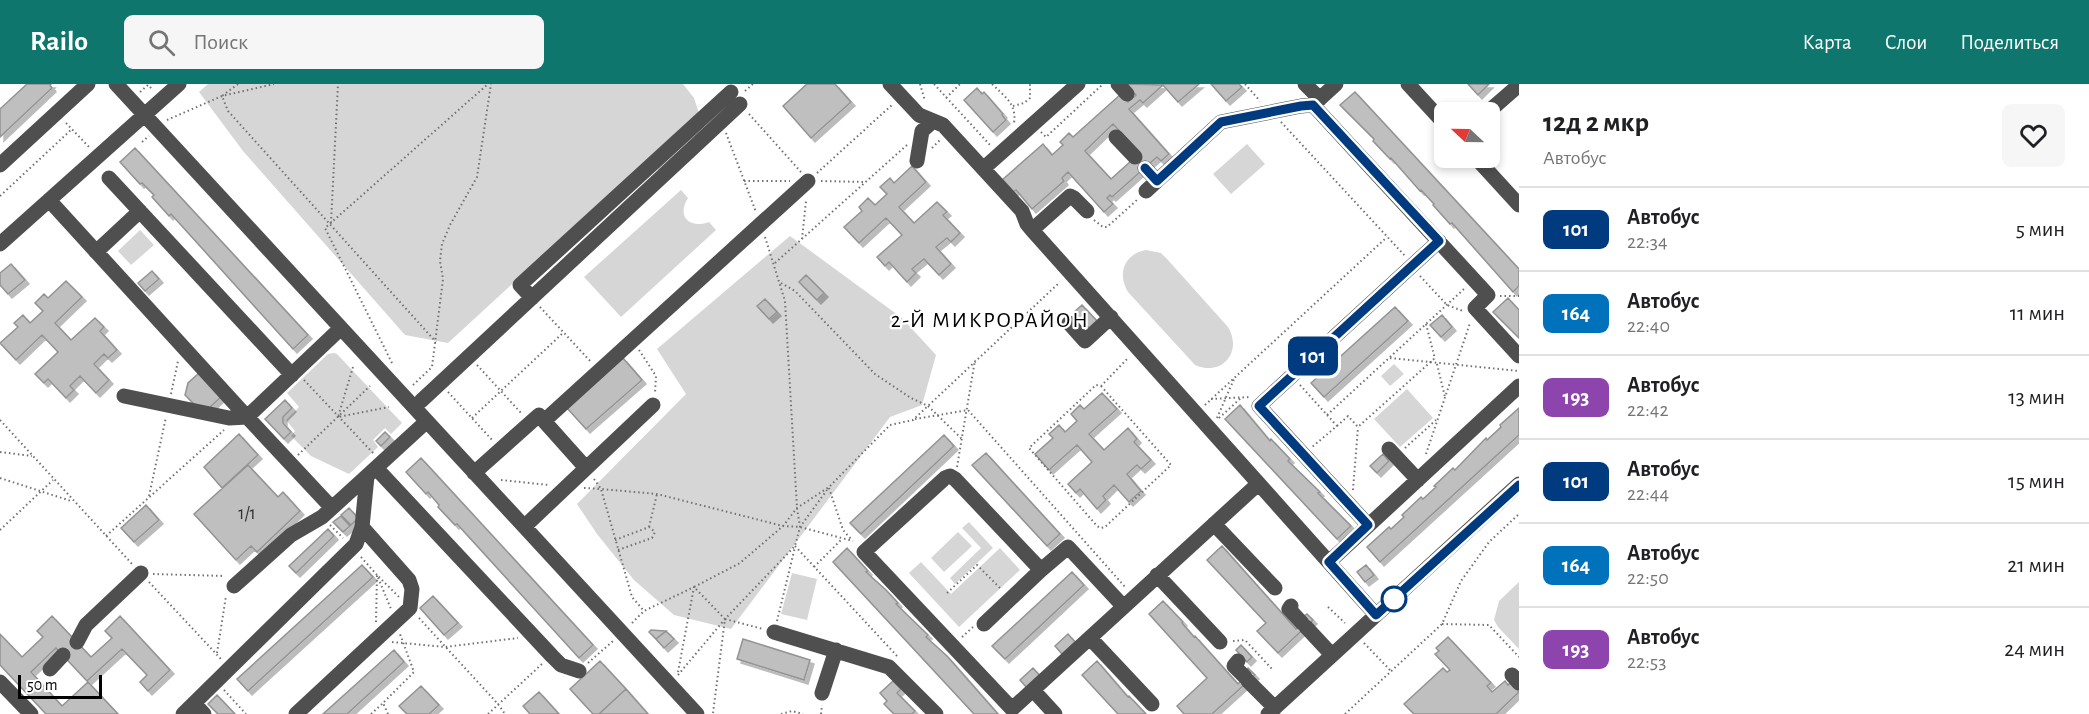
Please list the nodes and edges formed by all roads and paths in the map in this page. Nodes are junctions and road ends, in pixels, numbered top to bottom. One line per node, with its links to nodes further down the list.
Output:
1 (88, 84): 31 (street)
2 (116, 84): 35 (street)
3 (148, 84): 22 (path); 23 (path)
4 (179, 84): 35 (street)
5 (238, 84): 24 (path)
6 (274, 84): 24 (path)
7 (338, 84): 64 (path)
8 (490, 84): 64 (path); 89 (path)
9 (890, 84): 39 (street)
10 (920, 84): 39 (path)
11 (934, 84): 26 (path)
12 (960, 84): 26 (path)
13 (992, 84): 30 (path)
14 (1030, 84): 30 (path)
15 (1078, 84): 41 (street)
16 (1103, 84): 41 (path)
17 (1245, 84): 33 (path)
18 (1305, 84): 28 (street)
19 (1336, 84): 28 (street)
20 (1408, 84): 34 (street)
21 (1518, 87): 29 (street)
22 (138, 94)
23 (157, 95)
24 (222, 96): 36 (path); 64 (path)
25 (735, 98): 38 (street); 56 (path); 80 (street)
26 (946, 98): 46 (path)
27 (897, 100): 56 (path)
28 (1316, 102): 33 (street); 70 (street)
29 (1500, 102)
30 (1013, 106): 40 (path)
31 (57, 112): 42 (path); 51 (street)
32 (172, 112): 36 (path)
33 (1271, 112): 58 (street); 68 (path)
34 (1434, 112)
35 (146, 115): 49 (street); 86 (street)
36 (177, 116): 37 (path)
37 (167, 120)
38 (722, 121): 55 (path); 80 (street)
39 (927, 121): 43 (street); 50 (street); 57 (path)
40 (1014, 123)
41 (1033, 123): 52 (street)
42 (72, 129): 49 (path); 59 (path)
43 (949, 131): 48 (path); 52 (street)
44 (151, 135): 47 (path)
45 (1116, 137): 58 (street)
46 (997, 138)
47 (142, 142)
48 (932, 148)
49 (97, 156): 60 (street)
50 (917, 161)
51 (0, 165)
52 (984, 168): 67 (street)
53 (1485, 168): 61 (street)
54 (109, 178): 62 (street)
55 (744, 181): 56 (path); 65 (path)
56 (808, 181): 57 (path); 65 (street); 69 (path)
57 (866, 182): 69 (path)
58 (1152, 186): 66 (path)
59 (0, 196)
60 (49, 200): 71 (street); 72 (street)
61 (1519, 205)
62 (140, 211): 72 (street); 104 (street)
63 (1087, 211): 67 (street)
64 (331, 223): 89 (path); 97 (path)
65 (760, 224): 73 (path); 88 (street)
66 (1107, 227)
67 (1032, 230): 83 (street)
68 (1387, 237): 74 (path); 106 (path)
69 (802, 239): 73 (path)
70 (1439, 241): 74 (street); 76 (street)
71 (0, 244)
72 (96, 252): 90 (street)
73 (775, 263): 77 (path)
74 (1412, 265): 81 (path); 105 (street)
75 (1067, 276): 96 (path)
76 (1474, 280): 81 (path); 82 (street)
77 (780, 282): 121 (path); 164 (path)
78 (1510, 296): 79 (path)
79 (1519, 296)
80 (532, 298): 87 (path); 93 (street)
81 (1447, 305): 82 (path); 85 (path)
82 (1471, 310): 92 (street); 100 (path)
83 (1111, 316): 84 (street); 91 (street)
84 (1069, 323)
85 (1426, 324): 94 (path); 95 (path)
86 (341, 328): 104 (street); 135 (street)
87 (564, 332): 102 (path); 112 (path)
88 (633, 340): 102 (street); 119 (path)
89 (436, 342): 108 (path)
90 (181, 344): 120 (path); 129 (street)
91 (1139, 348): 110 (path); 154 (street)
92 (1519, 356)
93 (469, 357): 107 (street); 112 (path)
94 (1389, 358): 98 (path); 127 (path)
95 (1435, 358): 98 (path); 99 (path)
96 (975, 360): 121 (path); 125 (path)
97 (392, 363)
98 (1430, 363): 99 (path); 137 (path)
99 (1436, 363): 100 (path); 114 (path)
100 (1455, 365): 103 (path); 114 (path)
101 (353, 367): 128 (path)
102 (599, 370): 132 (street)
103 (1519, 371)
104 (294, 374): 128 (path); 129 (street)
105 (1292, 376): 122 (street); 127 (path)
106 (1235, 377): 116 (path); 117 (path)
107 (440, 384): 118 (street); 130 (path)
108 (413, 385)
109 (370, 386): 128 (path)
110 (1101, 386): 110 (path)
111 (1519, 387): 152 (street)
112 (501, 391): 130 (path); 132 (path)
113 (124, 396): 120 (street)
114 (1445, 397): 131 (path)
115 (1241, 398): 117 (path); 117 (path); 122 (path)
116 (1211, 399): 117 (path); 124 (path)
117 (1226, 399)
118 (421, 400)
119 (653, 405): 146 (street)
120 (169, 406): 129 (street); 161 (path)
121 (928, 406): 126 (path); 133 (path)
122 (1259, 406): 142 (street)
123 (389, 407): 128 (path)
124 (1202, 407)
125 (968, 410): 126 (path); 138 (path); 192 (path)
126 (936, 414): 133 (path); 138 (path)
127 (1327, 415): 136 (path)
128 (338, 417): 145 (path); 147 (path)
129 (242, 418): 145 (street); 161 (path)
130 (472, 418): 139 (path)
131 (1438, 418): 141 (path); 144 (path)
132 (538, 419): 139 (street); 146 (street)
133 (913, 420): 157 (path)
134 (0, 421): 143 (path)
135 (427, 421): 147 (street); 148 (street)
136 (1337, 426): 137 (path); 142 (path)
137 (1358, 427): 163 (path)
138 (962, 439): 150 (path)
139 (501, 449): 148 (street)
140 (0, 452): 143 (path)
141 (1393, 452): 152 (street)
142 (1304, 455): 163 (street)
143 (32, 456): 151 (path)
144 (1424, 459)
145 (290, 463): 165 (street)
146 (586, 468): 156 (street); 158 (path)
147 (375, 469): 165 (street); 169 (street); 205 (street)
148 (474, 472): 170 (street)
149 (0, 478): 159 (path)
150 (955, 479): 183 (street); 213 (street)
151 (53, 480): 159 (path); 162 (path)
152 (1418, 480): 168 (street)
153 (502, 481): 156 (path)
154 (1258, 484): 167 (street); 181 (street)
155 (1519, 484): 197 (street)
156 (567, 486): 158 (path); 170 (street)
157 (829, 487): 164 (path); 173 (path); 176 (path)
158 (601, 489): 160 (path); 177 (path)
159 (40, 492): 162 (path); 174 (path)
160 (657, 494): 171 (path); 172 (path)
161 (149, 496): 175 (path)
162 (74, 502): 175 (path)
163 (1351, 507): 168 (street)
164 (796, 508): 171 (path); 173 (path)
165 (327, 512): 179 (path); 187 (street)
166 (1519, 514): 202 (path)
167 (1214, 525): 186 (street); 189 (street)
168 (1368, 525): 181 (street)
169 (362, 526): 179 (street); 195 (street)
170 (525, 526): 246 (street)
171 (783, 526): 173 (path); 188 (path)
172 (649, 527): 177 (path); 180 (path)
173 (800, 527): 176 (path); 178 (path)
174 (0, 530)
175 (105, 536): 184 (path)
176 (843, 538): 182 (path)
177 (615, 540): 180 (path)
178 (795, 546): 182 (path); 198 (path); 204 (path)
179 (352, 548): 185 (path); 223 (street)
180 (618, 550): 196 (path)
181 (1329, 562): 197 (street)
182 (814, 567): 221 (path)
183 (1041, 570): 191 (street); 192 (street)
184 (141, 573): 187 (path); 209 (street); 216 (path)
185 (377, 575): 195 (path); 199 (path); 208 (path)
186 (1158, 575): 192 (street); 210 (street)
187 (234, 586): 216 (path)
188 (694, 587): 196 (path); 198 (path); 198 (path)
189 (1275, 588)
190 (947, 593): 191 (path)
191 (1011, 599): 201 (street)
192 (1129, 602): 206 (street)
193 (1291, 606): 217 (street)
194 (1328, 607): 200 (path)
195 (410, 608): 199 (street); 214 (path)
196 (644, 611): 203 (path)
197 (1376, 615): 217 (street)
198 (725, 619): 204 (path); 238 (path)
199 (396, 622): 208 (street); 211 (path)
200 (1345, 623)
201 (984, 624): 213 (path)
202 (1442, 624): 220 (path); 227 (path)
203 (629, 626)
204 (774, 632): 215 (street)
205 (533, 637): 214 (path); 219 (street)
206 (1090, 638): 230 (street); 234 (street)
207 (614, 640): 226 (path)
208 (375, 641): 211 (path); 241 (street)
209 (77, 642)
210 (1220, 642): 225 (path)
211 (403, 643): 214 (path); 232 (path)
212 (1364, 643): 227 (path)
213 (952, 646): 230 (street)
214 (445, 647): 233 (path)
215 (836, 650): 231 (street); 249 (street)
216 (216, 654): 223 (path)
217 (1332, 655): 237 (street)
218 (63, 656): 224 (street)
219 (552, 656): 226 (street); 233 (path)
220 (1519, 657)
221 (898, 658)
222 (1238, 661): 237 (street)
223 (229, 667): 228 (street)
224 (50, 669)
225 (1272, 669)
226 (579, 671)
227 (1391, 671): 236 (path)
228 (216, 681): 235 (street); 240 (path)
229 (0, 682): 239 (street)
230 (1033, 690): 250 (street)
231 (822, 693)
232 (383, 703): 242 (path); 243 (path)
233 (498, 704): 244 (path); 245 (path)
234 (1152, 704)
235 (194, 710)
236 (1349, 710): 251 (path); 252 (path)
237 (1271, 711)
238 (713, 713)
239 (31, 714)
240 (246, 714)
241 (296, 714)
242 (371, 714)
243 (388, 714)
244 (488, 714)
245 (506, 714)
246 (697, 714)
247 (781, 714): 248 (path)
248 (803, 714)
249 (936, 714)
250 (1055, 714)
251 (1345, 714)
252 (1353, 714)

